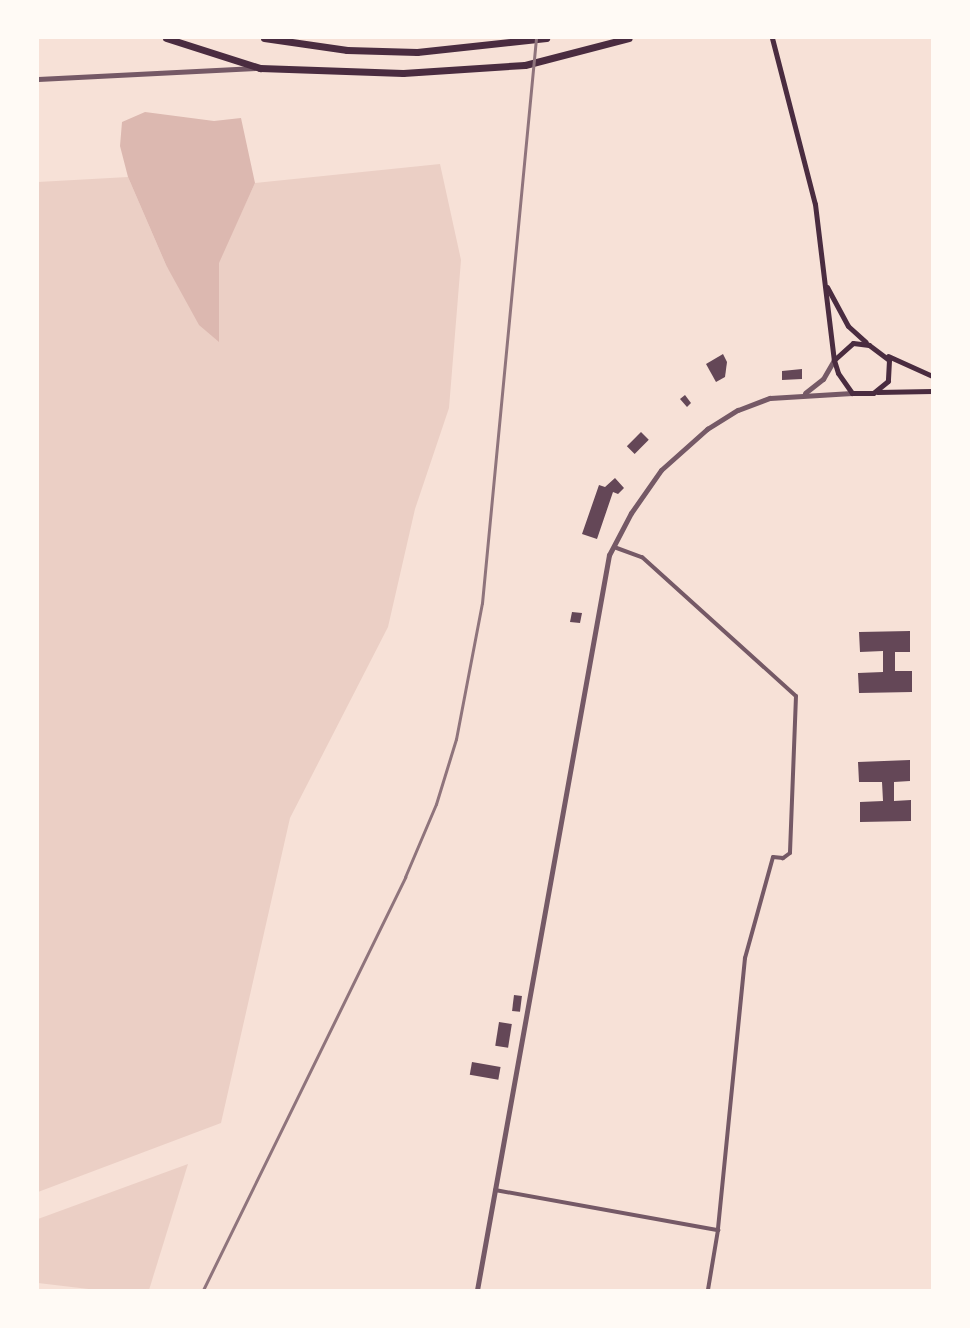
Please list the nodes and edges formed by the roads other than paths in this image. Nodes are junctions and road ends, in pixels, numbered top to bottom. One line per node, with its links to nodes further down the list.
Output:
1 (166, 38): 6 (highway)
2 (264, 38): 3 (highway)
3 (546, 38)
4 (629, 38): 6 (highway)
5 (772, 38): 8 (main road)
6 (260, 68): 7 (street)
7 (38, 80)
8 (825, 283): 9 (main road); 11 (main road)
9 (869, 345): 10 (main road); 11 (main road)
10 (884, 354): 12 (main road); 15 (main road)
11 (834, 360): 14 (main road); 16 (street)
12 (933, 376)
13 (933, 391): 15 (main road)
14 (852, 393): 15 (main road); 16 (street)
15 (873, 393)
16 (801, 395): 17 (street)
17 (613, 546): 18 (street); 19 (street)
18 (495, 1190): 19 (street); 20 (street)
19 (718, 1230): 21 (street)
20 (477, 1290)
21 (708, 1290)

